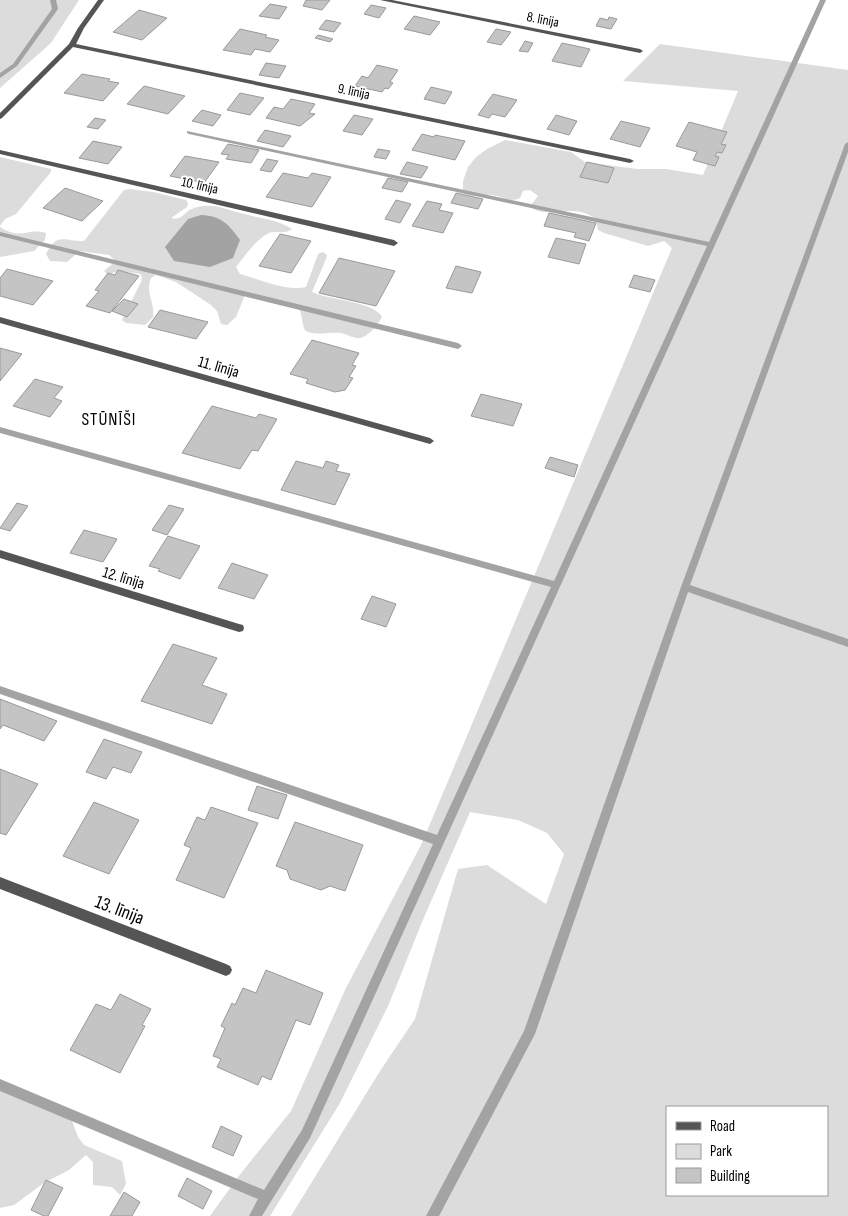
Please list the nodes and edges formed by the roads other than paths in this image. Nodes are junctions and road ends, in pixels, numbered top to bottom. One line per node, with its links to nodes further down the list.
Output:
1 (100, 0): 3 (street)
2 (382, 0): 4 (street, 8. līnija)
3 (72, 45): 5 (street); 7 (street, 9. līnija)
4 (640, 51)
5 (0, 117)
6 (0, 152): 8 (street, 10. līnija)
7 (630, 161)
8 (394, 242)
9 (0, 320): 10 (street, 11. līnija)
10 (430, 441)
11 (0, 554): 12 (street, 12. līnija)
12 (239, 628)
13 (0, 884): 14 (street, 13. līnija)
14 (226, 970)

